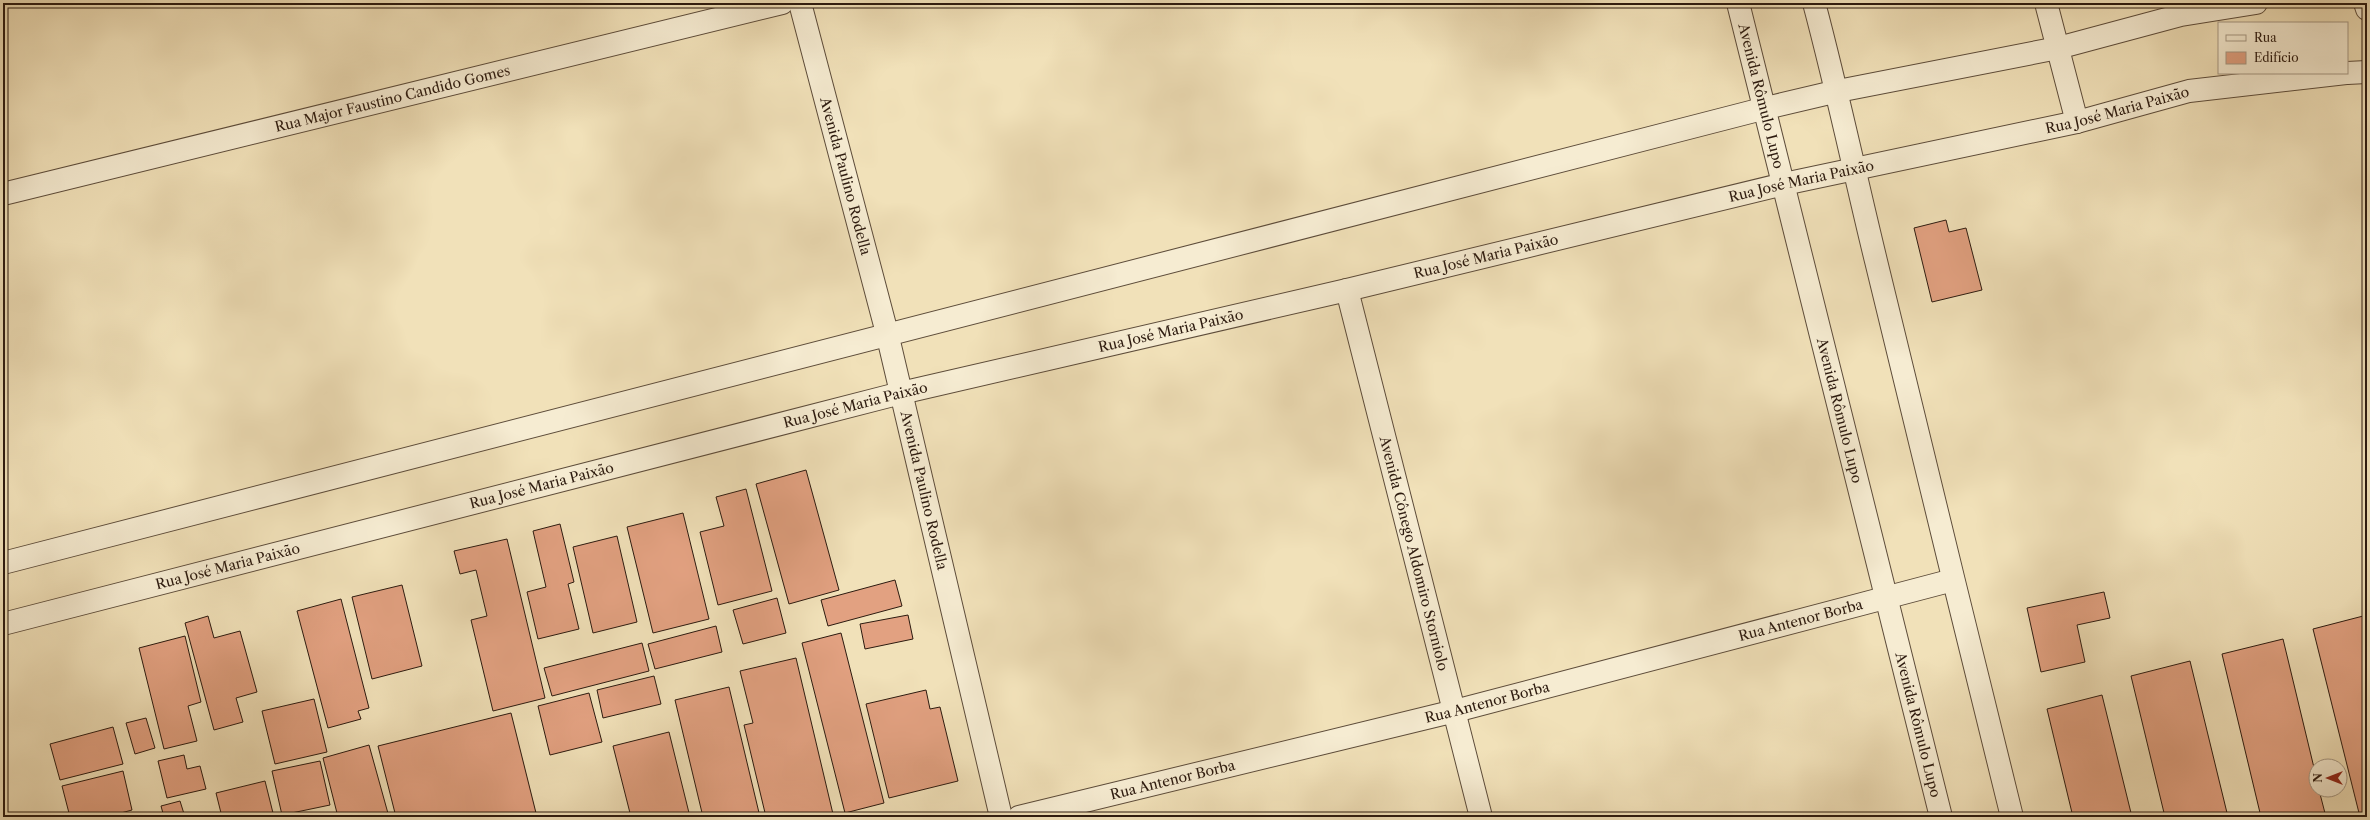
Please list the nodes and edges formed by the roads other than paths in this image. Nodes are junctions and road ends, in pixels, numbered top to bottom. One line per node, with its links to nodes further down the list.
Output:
1 (782, 3): 18 (street, Rua Major Faustino Candido Gomes)
2 (800, 3): 20 (street, Avenida Paulino Rodella)
3 (1738, 3): 14 (street, Avenida Rômulo Lupo)
4 (1814, 3): 13 (street)
5 (2046, 3): 9 (street)
6 (2256, 3): 9 (street)
7 (2365, 3): 8 (street)
8 (2367, 8)
9 (2058, 48): 13 (street); 15 (street)
10 (2367, 72): 11 (street, Rua José Maria Paixão)
11 (2348, 73)
12 (2338, 74): 15 (street, Rua José Maria Paixão)
13 (1838, 91): 14 (street); 16 (street)
14 (1766, 108): 17 (street, Avenida Rômulo Lupo); 20 (street)
15 (2077, 122): 16 (street, Rua José Maria Paixão)
16 (1854, 168): 17 (street, Rua José Maria Paixão); 23 (street)
17 (1784, 184): 19 (street, Rua José Maria Paixão); 24 (street, Avenida Rômulo Lupo)
18 (3, 194)
19 (1347, 290): 21 (street, Rua José Maria Paixão); 26 (street, Avenida Cônego Aldomiro Storniolo)
20 (887, 334): 21 (street, Avenida Paulino Rodella); 22 (street)
21 (901, 393): 25 (street, Rua José Maria Paixão); 27 (street, Avenida Paulino Rodella)
22 (3, 563)
23 (1953, 580): 24 (street, Rua Antenor Borba); 31 (street)
24 (1885, 597): 26 (street, Rua Antenor Borba); 30 (street, Avenida Rômulo Lupo)
25 (3, 624)
26 (1455, 711): 28 (street, Rua Antenor Borba); 29 (street, Avenida Cônego Aldomiro Storniolo)
27 (1001, 817)
28 (1019, 817)
29 (1481, 817)
30 (1941, 817)
31 (2012, 817)

